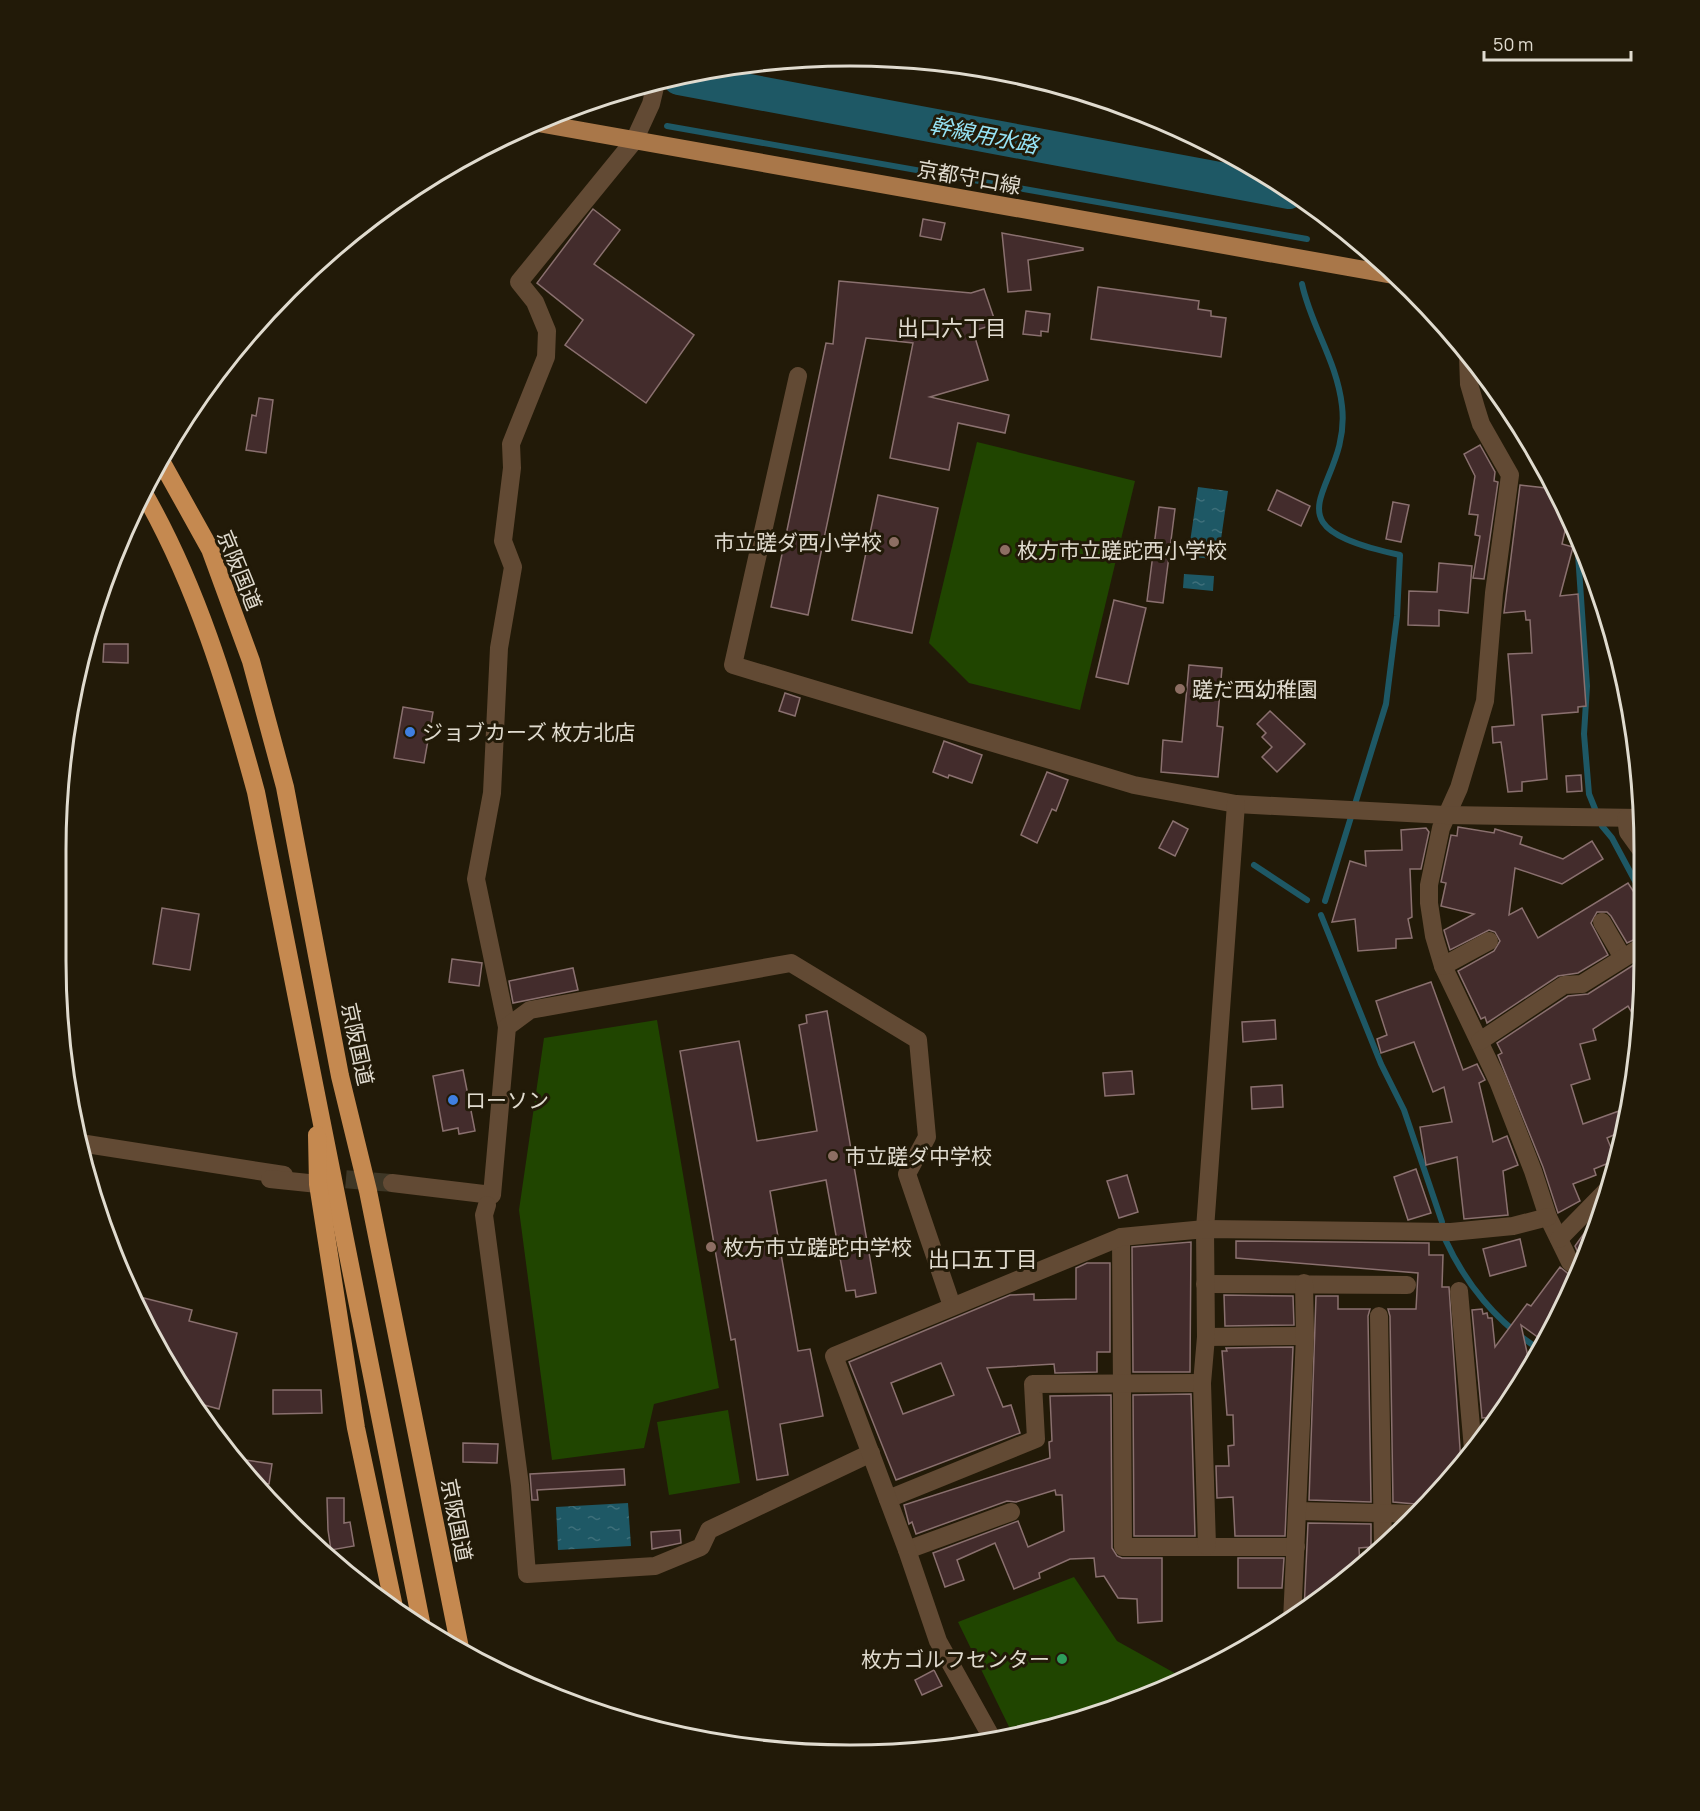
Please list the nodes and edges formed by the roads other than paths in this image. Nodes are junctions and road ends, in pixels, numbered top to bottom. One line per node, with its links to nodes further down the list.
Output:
1 (654, 91): 3 (street)
2 (551, 126): 3 (main road, 京都守口線)
3 (634, 141): 4 (main road, 京都守口線); 16 (street)
4 (1379, 273)
5 (1468, 369): 10 (street)
6 (798, 376): 9 (street)
7 (165, 469): 24 (highway, 京阪国道)
8 (148, 501): 18 (highway)
9 (1236, 804): 10 (street); 28 (street)
10 (1445, 815): 11 (street); 15 (street)
11 (1633, 818): 12 (street)
12 (1634, 840)
13 (1602, 922): 17 (street)
14 (1489, 941): 15 (street)
15 (1443, 966): 17 (street)
16 (507, 1027): 25 (street); 36 (street)
17 (1480, 1041): 27 (street)
18 (315, 1083): 23 (highway); 55 (highway)
19 (88, 1144): 20 (street)
20 (167, 1158): 21 (street); 23 (street)
21 (284, 1175)
22 (392, 1183): 25 (street)
23 (318, 1184): 53 (highway)
24 (368, 1191): 25 (street); 56 (highway, 京阪国道)
25 (490, 1200): 43 (street)
26 (1595, 1202): 30 (street)
27 (1548, 1217): 28 (street); 30 (street)
28 (1205, 1229): 29 (street); 33 (street)
29 (1121, 1237): 36 (street); 40 (street)
30 (1559, 1239): 31 (street)
31 (1573, 1264)
32 (1304, 1283): 33 (street); 34 (street); 38 (street)
33 (1205, 1284): 39 (street)
34 (1407, 1285)
35 (1459, 1291): 42 (street)
36 (952, 1306): 43 (street)
37 (1379, 1316): 47 (street)
38 (1305, 1336): 39 (street); 45 (street)
39 (1206, 1337): 41 (street)
40 (1122, 1383): 41 (street); 44 (street); 50 (street)
41 (1202, 1383): 50 (street)
42 (1472, 1438)
43 (871, 1453): 44 (street)
44 (888, 1499): 52 (street)
45 (1298, 1511): 47 (street); 51 (street)
46 (1011, 1512): 52 (street)
47 (1382, 1513): 48 (street); 49 (street)
48 (1405, 1514)
49 (1383, 1535)
50 (1208, 1546): 51 (street)
51 (1296, 1547): 54 (street)
52 (907, 1550): 57 (street)
53 (392, 1597)
54 (1293, 1608)
55 (420, 1617)
56 (458, 1640)
57 (989, 1732)

